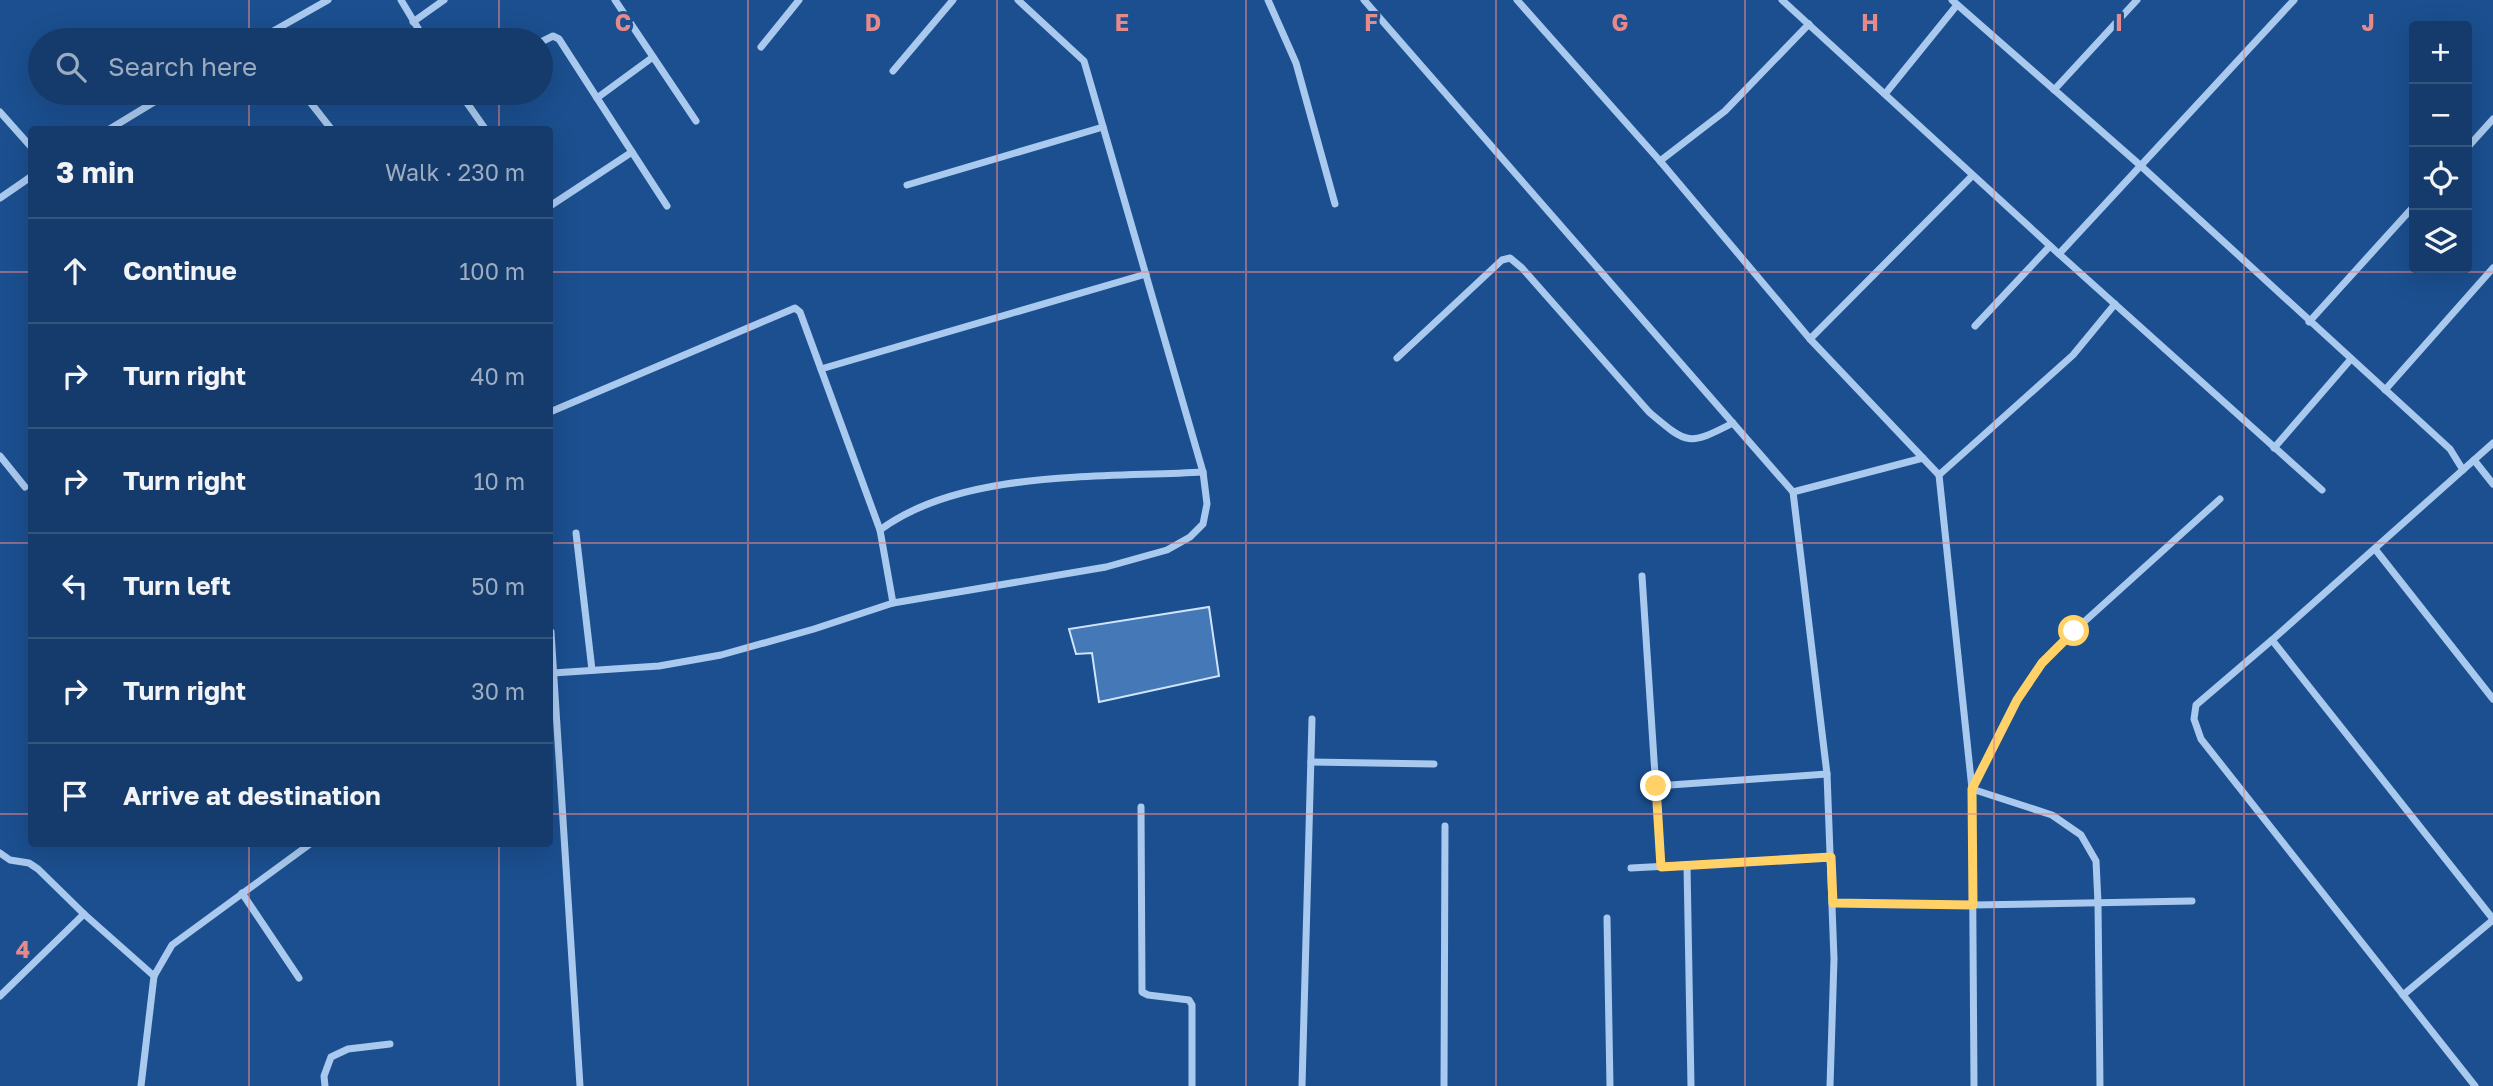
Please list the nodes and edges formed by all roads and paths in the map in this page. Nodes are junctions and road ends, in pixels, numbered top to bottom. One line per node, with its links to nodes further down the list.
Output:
1 (328, 0): 17 (street)
2 (401, 0): 15 (street)
3 (444, 0): 15 (street)
4 (615, 0): 21 (street)
5 (799, 0): 20 (street)
6 (953, 0): 22 (street)
7 (1018, 0): 35 (street)
8 (1269, 0): 46 (street)
9 (1364, 0): 62 (street)
10 (1517, 0): 39 (street)
11 (1782, 0): 16 (street)
12 (2137, 0): 23 (street)
13 (2294, 0): 40 (street)
14 (1954, 2): 23 (street); 24 (street)
15 (413, 22): 18 (street)
16 (1808, 24): 24 (street); 39 (street)
17 (279, 28)
18 (417, 28)
19 (553, 36): 25 (street)
20 (761, 47)
21 (653, 57): 25 (street); 31 (street)
22 (893, 71)
23 (2054, 90): 40 (street)
24 (1885, 94): 41 (street)
25 (597, 98): 38 (street)
26 (149, 105): 32 (street)
27 (312, 105): 33 (street)
28 (468, 105): 34 (street)
29 (0, 112): 36 (street)
30 (2493, 119): 37 (street)
31 (696, 121)
32 (115, 126)
33 (329, 126)
34 (483, 126)
35 (1103, 127): 43 (street); 52 (street)
36 (28, 144)
37 (2468, 147)
38 (632, 152): 45 (street); 47 (street)
39 (1660, 161): 56 (street)
40 (2141, 166): 50 (street); 54 (street)
41 (1972, 176): 49 (street); 56 (street)
42 (28, 179): 44 (street)
43 (907, 186)
44 (0, 198)
45 (553, 203)
46 (1335, 204)
47 (667, 206)
48 (2410, 210): 54 (street)
49 (2050, 246): 50 (street); 55 (street)
50 (2059, 254): 53 (street)
51 (2493, 268): 60 (street)
52 (1146, 274): 59 (street); 69 (street)
53 (2115, 304): 64 (street); 70 (street)
54 (2309, 322): 58 (street)
55 (1975, 326)
56 (1810, 339): 66 (street)
57 (1397, 358): 62 (street)
58 (2351, 359): 60 (street); 64 (street)
59 (821, 369): 61 (street); 76 (street)
60 (2385, 390): 68 (street)
61 (553, 411)
62 (1733, 423): 74 (street)
63 (2493, 443): 67 (street)
64 (2274, 448): 73 (street)
65 (0, 456): 72 (street)
66 (1923, 458): 70 (street); 74 (street)
67 (2474, 460): 68 (street); 71 (street)
68 (2463, 470): 78 (street)
69 (1203, 472): 76 (street); 80 (street)
70 (1939, 475): 90 (street)
71 (2493, 484)
72 (25, 487)
73 (2322, 491)
74 (1793, 492): 88 (street)
75 (2220, 499): 90 (street)
76 (880, 530): 80 (street)
77 (576, 533): 82 (street)
78 (2375, 549): 81 (street); 84 (street)
79 (1642, 576): 89 (street)
80 (893, 603): 82 (street)
81 (2272, 639): 106 (street); 109 (street)
82 (592, 670): 83 (street)
83 (553, 673): 114 (street)
84 (2493, 699)
85 (1312, 719): 86 (street)
86 (1311, 762): 87 (street); 116 (street)
87 (1434, 764)
88 (1827, 774): 89 (street); 95 (street)
89 (1656, 786): 97 (street)
90 (1972, 789): 102 (street); 103 (street)
91 (1141, 807): 115 (street)
92 (1445, 826): 117 (street)
93 (306, 847): 99 (street)
94 (0, 853): 104 (street)
95 (1831, 857): 96 (street); 101 (street)
96 (1687, 865): 97 (street); 119 (street)
97 (1661, 867): 98 (street)
98 (1631, 868)
99 (242, 893): 107 (street); 108 (street)
100 (2192, 901): 102 (street)
101 (1833, 903): 103 (street); 120 (street)
102 (2098, 903): 103 (street); 122 (street)
103 (1973, 905): 121 (street)
104 (84, 914): 107 (street); 110 (street)
105 (1607, 918): 118 (street)
106 (2493, 919): 109 (street)
107 (154, 976): 112 (street)
108 (299, 978)
109 (2403, 995): 123 (street)
110 (0, 996)
111 (390, 1044): 113 (street)
112 (141, 1086)
113 (325, 1086)
114 (580, 1086)
115 (1192, 1086)
116 (1302, 1086)
117 (1444, 1086)
118 (1610, 1086)
119 (1691, 1086)
120 (1830, 1086)
121 (1973, 1086)
122 (2100, 1086)
123 (2475, 1086)

